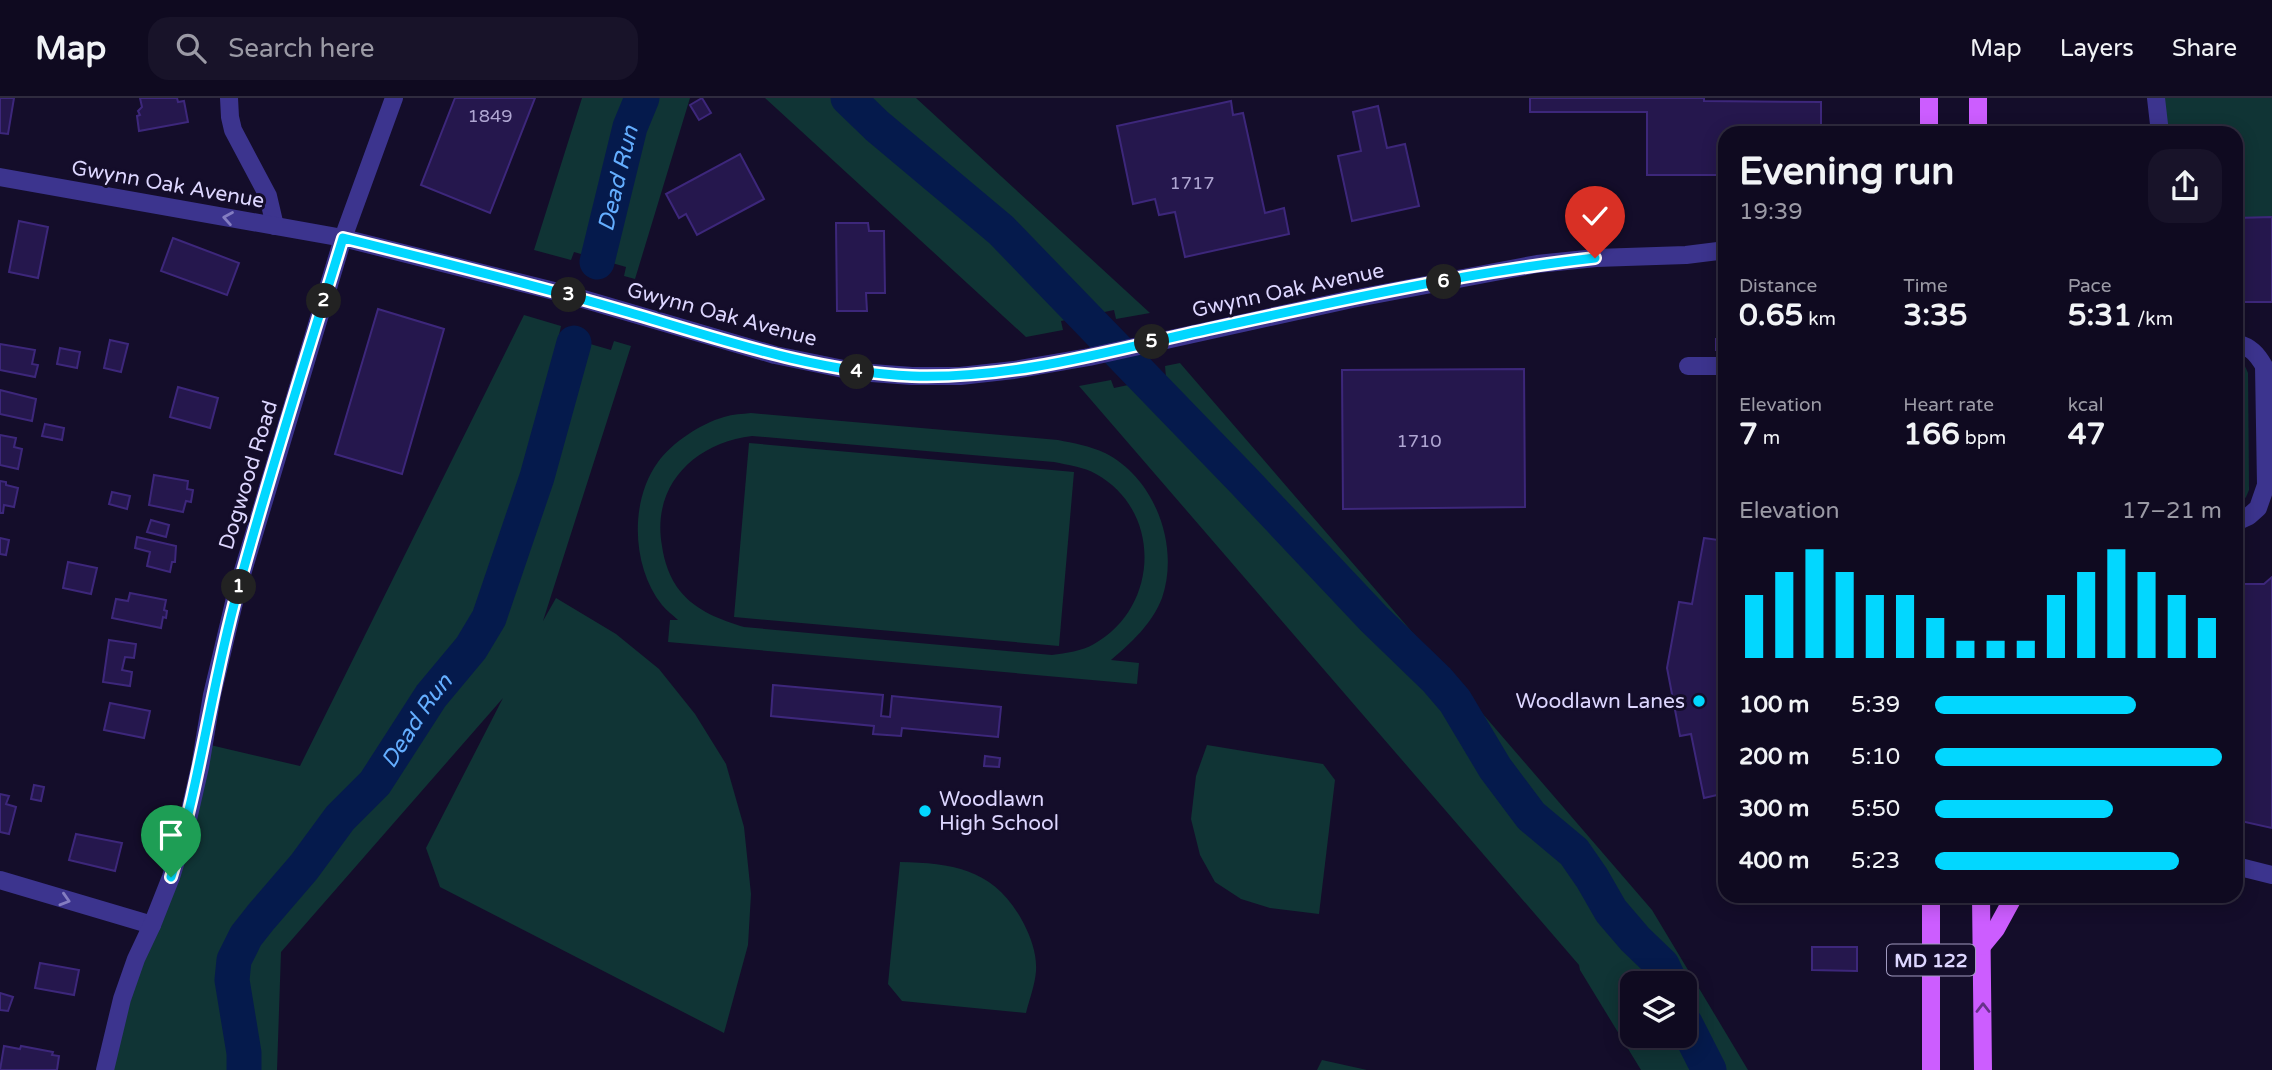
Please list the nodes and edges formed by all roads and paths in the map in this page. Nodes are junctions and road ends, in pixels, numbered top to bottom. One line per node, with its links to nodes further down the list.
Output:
1 (229, 98): 11 (street)
2 (394, 98): 12 (street, Dogwood Road)
3 (1978, 98): 8 (main road)
4 (2156, 98): 9 (street)
5 (1930, 101): 6 (main road); 7 (main road)
6 (1923, 126)
7 (1929, 126)
8 (1978, 126)
9 (2159, 126)
10 (0, 177): 11 (street, Gwynn Oak Avenue, one-way to 10)
11 (275, 226): 12 (street, Gwynn Oak Avenue)
12 (343, 238): 14 (street, Gwynn Oak Avenue); 26 (street, Dogwood Road)
13 (1718, 251): 14 (street, Gwynn Oak Avenue)
14 (1686, 255): 15 (street, Gwynn Oak Avenue)
15 (1718, 259)
16 (2243, 345): 19 (street)
17 (1688, 366): 18 (street)
18 (1718, 366)
19 (2243, 519)
20 (2243, 868): 21 (street)
21 (2272, 875)
22 (0, 880): 26 (street, one-way to 26)
23 (1931, 903): 29 (main road, MD 122)
24 (1981, 903): 27 (main road, MD 122)
25 (2010, 903): 27 (main road)
26 (152, 925): 28 (street, Dogwood Road)
27 (1982, 946): 30 (main road, MD 122, one-way to 27)
28 (105, 1070)
29 (1931, 1070)
30 (1983, 1070)

